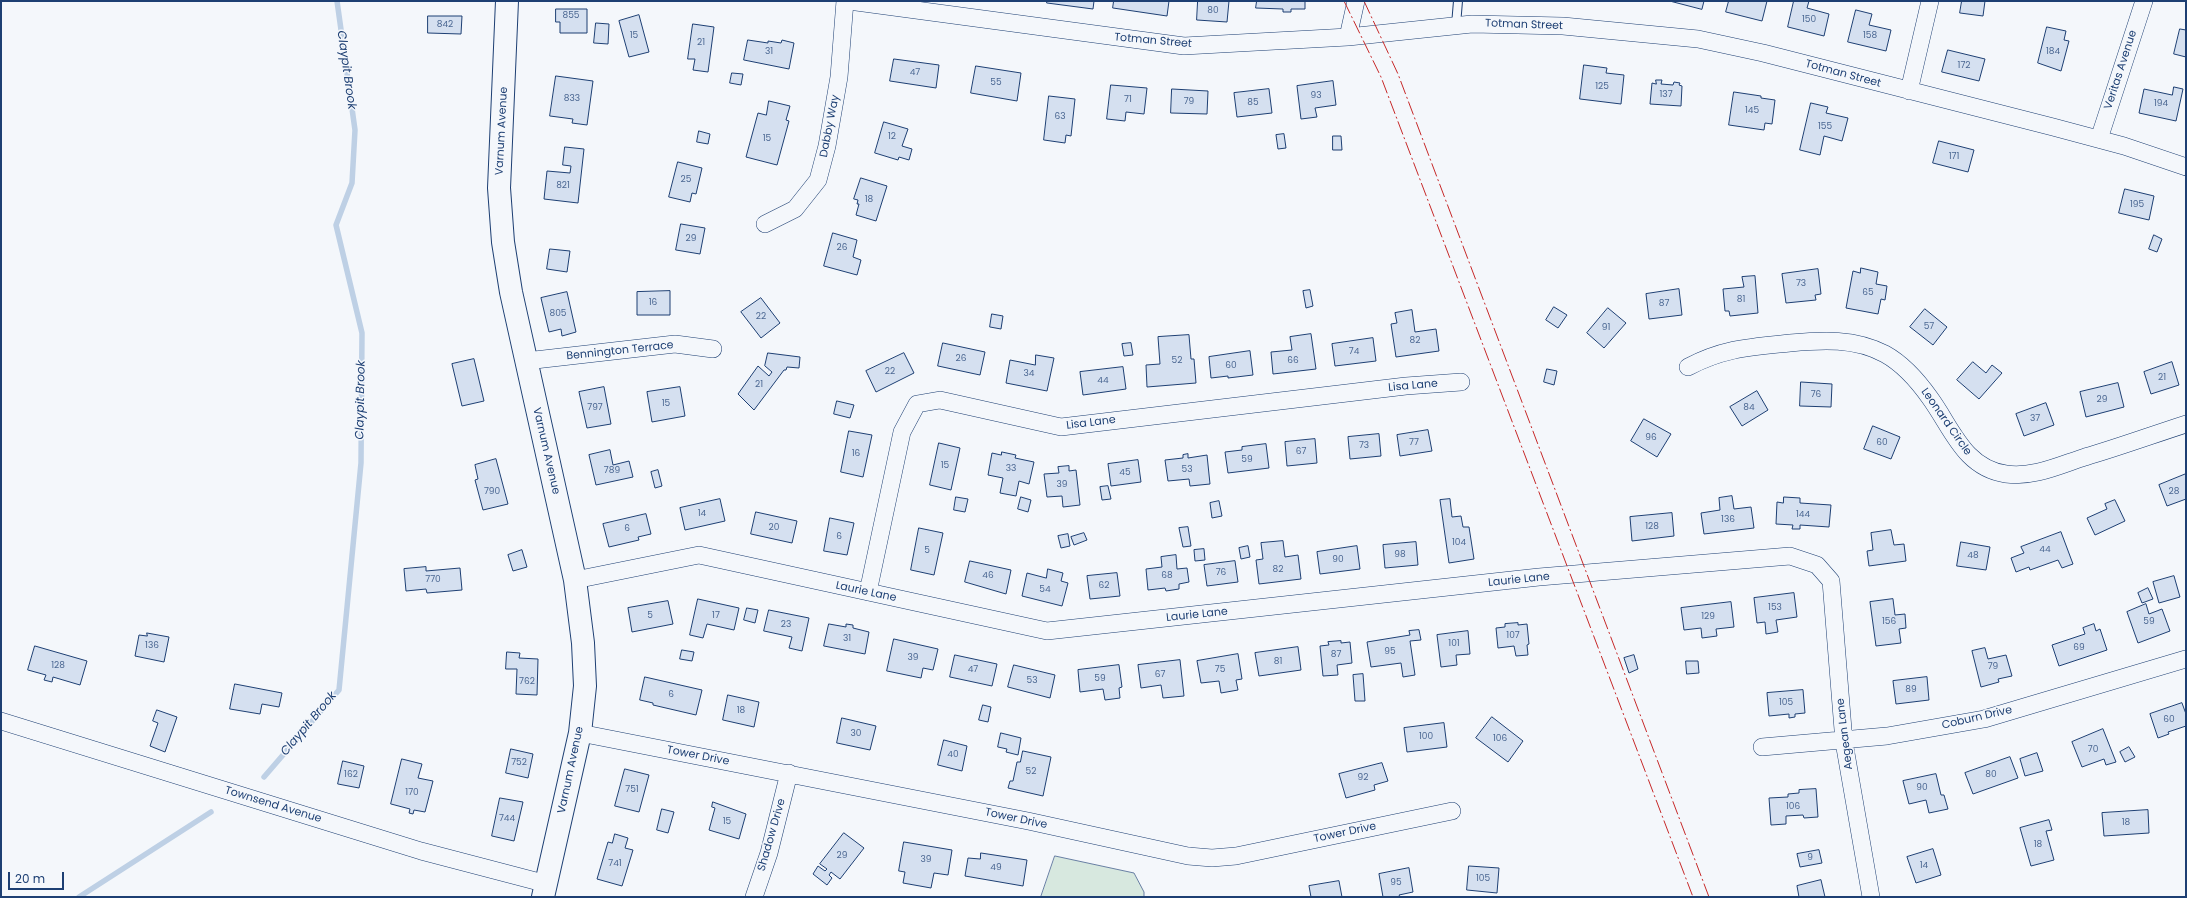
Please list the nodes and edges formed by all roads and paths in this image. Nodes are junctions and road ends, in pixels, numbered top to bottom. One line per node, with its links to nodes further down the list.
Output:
1 (507, 1): 15 (main road, Varnum Avenue)
2 (845, 1): 13 (street, Dabby Way)
3 (849, 1): 9 (street, Totman Street)
4 (1356, 1): 9 (street)
5 (1458, 1): 8 (lane)
6 (1930, 1): 10 (street)
7 (2144, 1): 11 (street, Veritas Avenue)
8 (1456, 25): 9 (street, Totman Street); 10 (street, Totman Street)
9 (1348, 37)
10 (1908, 91): 11 (street, Totman Street)
11 (2099, 139): 12 (street, Totman Street)
12 (2186, 167)
13 (765, 224)
14 (713, 349): 15 (street, Bennington Terrace)
15 (526, 361): 20 (main road, Varnum Avenue)
16 (1688, 367): 18 (street, Leonard Circle)
17 (1461, 382): 21 (street, Lisa Lane)
18 (2186, 424)
19 (1823, 572): 21 (street, Laurie Lane); 25 (street, Aegean Lane)
20 (574, 580): 21 (street, Laurie Lane); 24 (main road, Varnum Avenue)
21 (868, 592)
22 (2186, 659): 25 (street, Coburn Drive)
23 (1, 721): 29 (street, Townsend Avenue)
24 (580, 733): 27 (street, Tower Drive); 29 (main road, Varnum Avenue)
25 (1844, 740): 26 (street, Coburn Drive); 31 (street, Aegean Lane)
26 (1762, 747)
27 (789, 773): 28 (street, Tower Drive); 30 (street, Shadow Drive)
28 (1452, 811)
29 (545, 890)
30 (754, 897)
31 (1871, 897)

